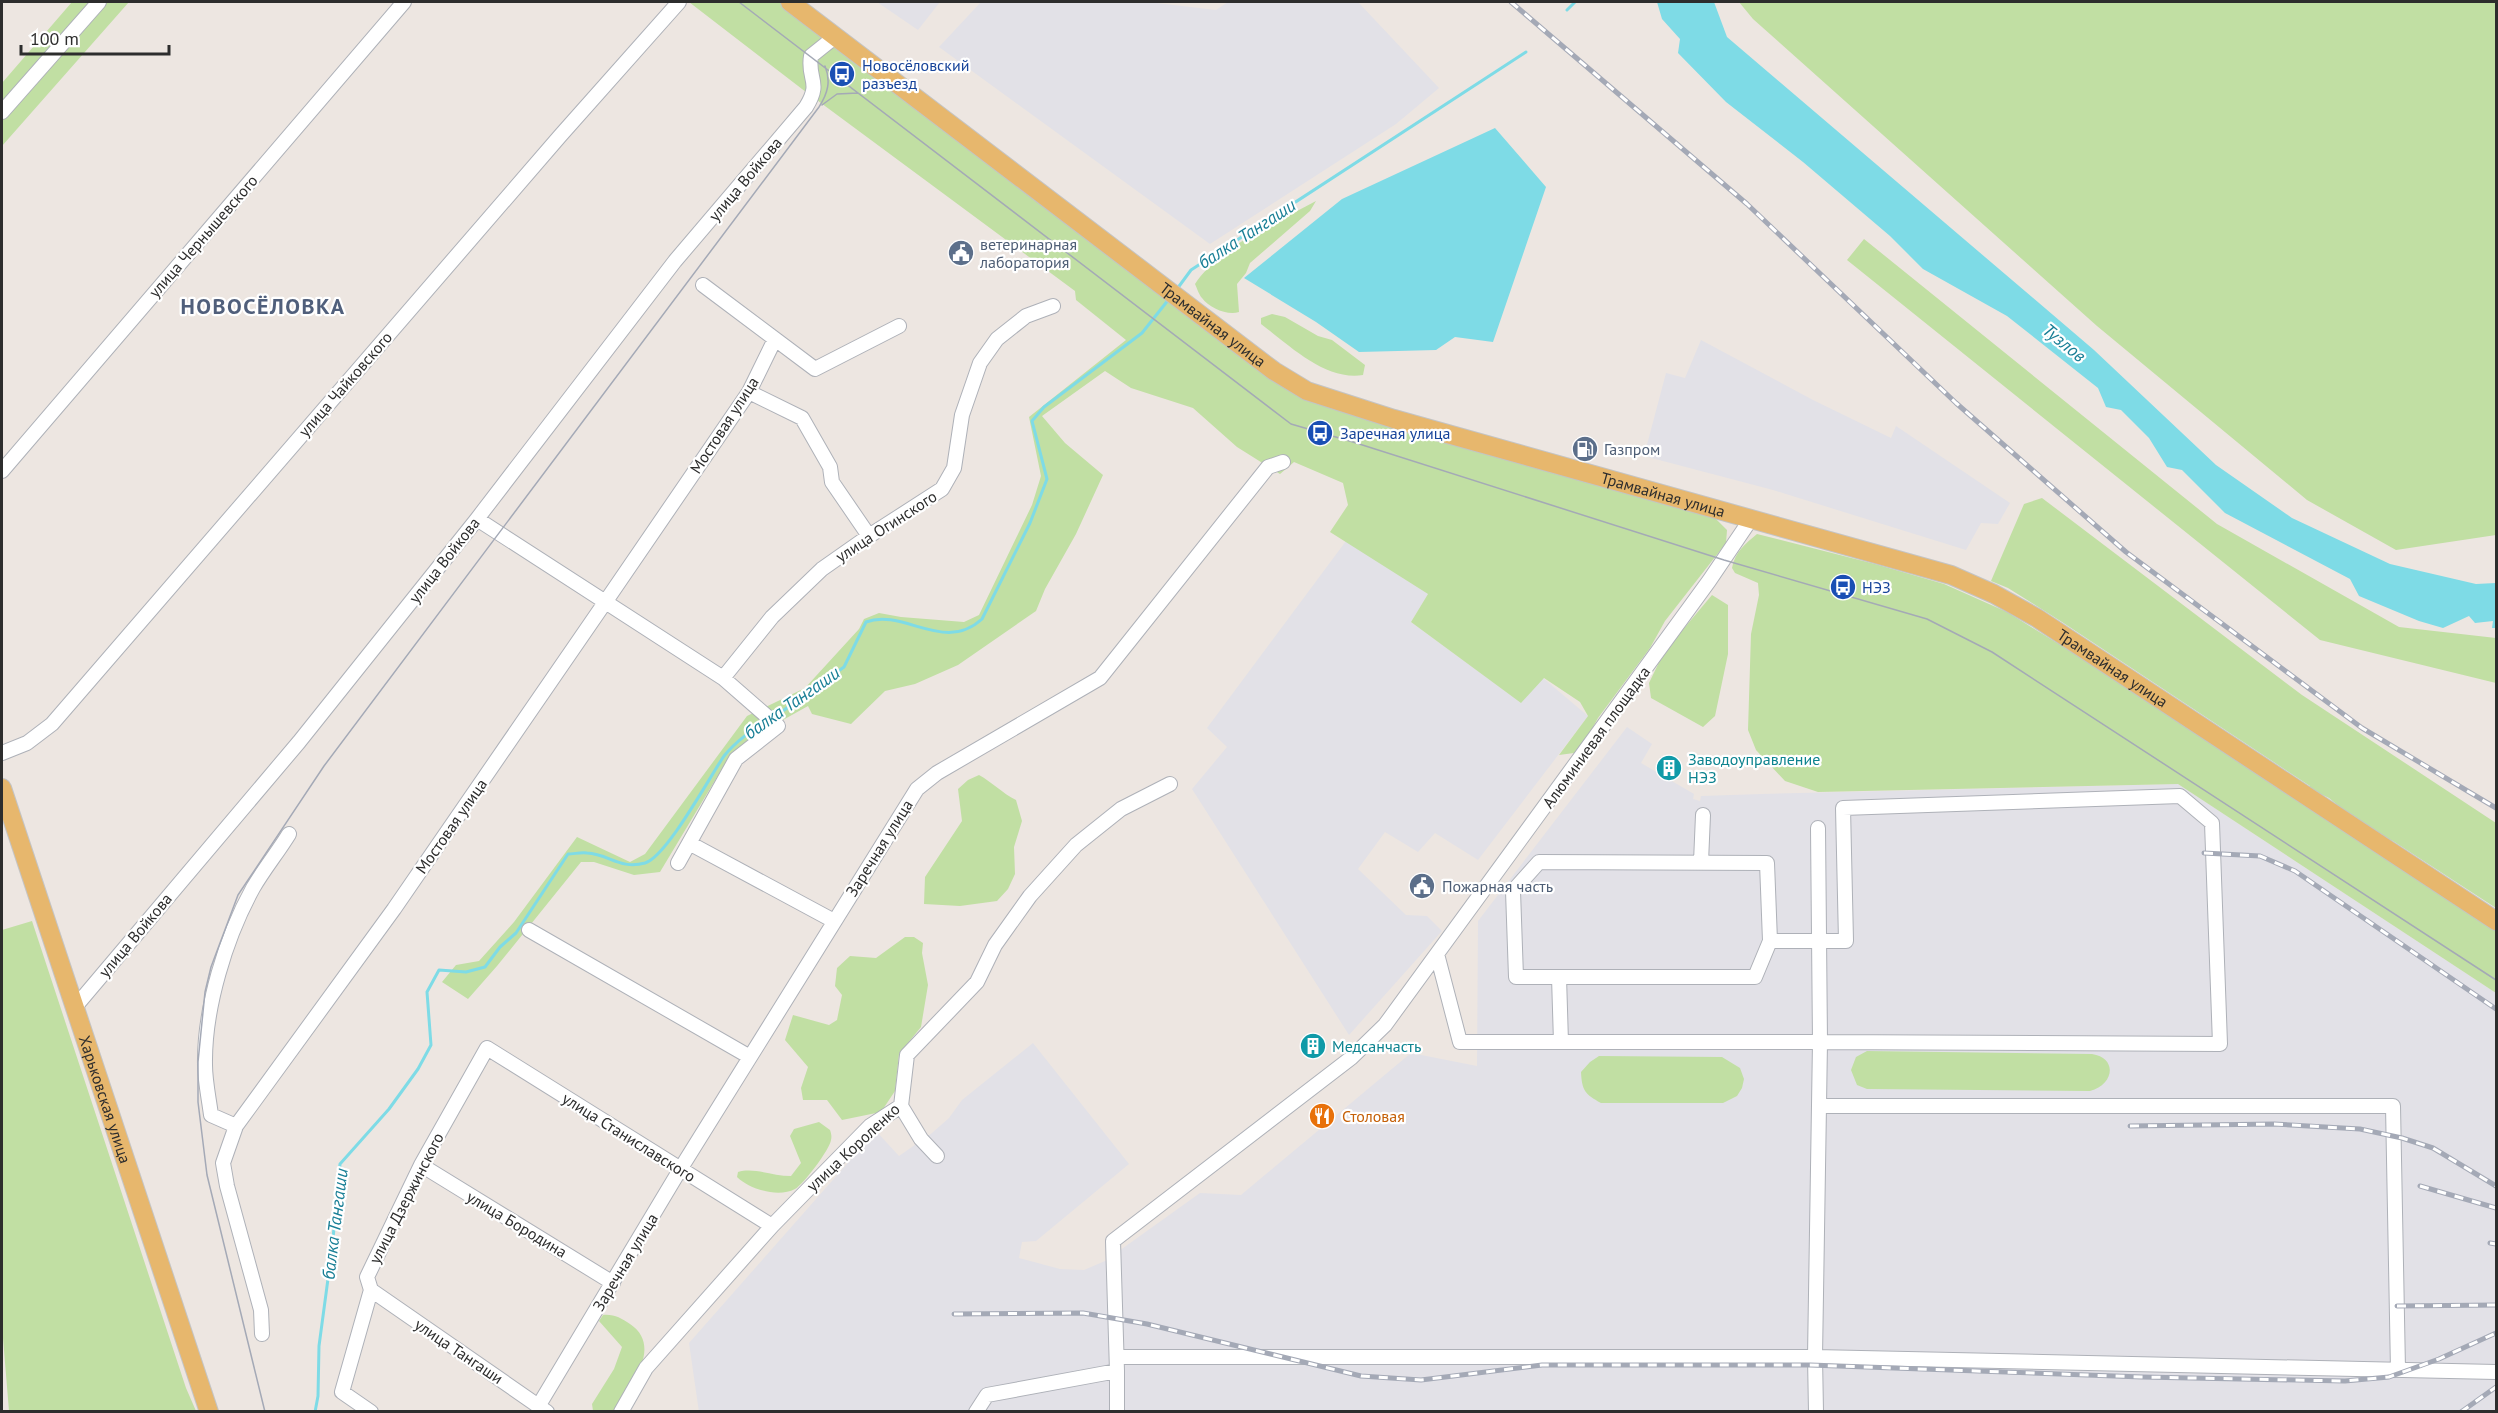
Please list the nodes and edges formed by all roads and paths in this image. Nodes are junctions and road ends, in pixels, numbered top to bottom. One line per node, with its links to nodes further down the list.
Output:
1 (99, 2): 6 (street)
2 (404, 2): 13 (street, улица Чернышевского)
3 (679, 2): 19 (street, улица Чайковского)
4 (790, 2): 5 (main road, Трамвайная улица)
5 (836, 36): 14 (street, улица Войкова); 15 (main road, Трамвайная улица)
6 (2, 112)
7 (703, 285): 10 (street)
8 (1053, 306): 16 (street, улица Огинского)
9 (899, 326): 10 (street)
10 (774, 341): 11 (street, Мостовая улица)
11 (749, 392): 16 (street); 17 (street, Мостовая улица)
12 (1283, 462): 28 (street, Заречная улица)
13 (2, 471)
14 (477, 519): 17 (street); 35 (street, улица Войкова)
15 (1751, 519): 29 (main road, Трамвайная улица); 33 (street, Алюминиевая площадка)
16 (868, 536): 18 (street, улица Огинского)
17 (606, 601): 18 (street); 42 (street, Мостовая улица)
18 (723, 678): 25 (street)
19 (2, 753)
20 (1170, 784): 40 (street, улица Короленко)
21 (2, 788): 35 (main road, Харьковская улица)
22 (1703, 815): 26 (street)
23 (1818, 828): 32 (street)
24 (290, 834): 42 (street)
25 (688, 843): 27 (street); 28 (street)
26 (1701, 862): 31 (street); 34 (street)
27 (678, 863)
28 (834, 921): 39 (street, Заречная улица)
29 (2496, 921)
30 (529, 930): 39 (street)
31 (1770, 941): 32 (street); 34 (street)
32 (1820, 941): 37 (street); 37 (street)
33 (1437, 954): 36 (street); 51 (street, Алюминиевая площадка)
34 (1559, 977): 36 (street)
35 (75, 1007): 55 (main road, Харьковская улица)
36 (1562, 1042): 37 (street)
37 (1820, 1042): 41 (street)
38 (487, 1048): 44 (street, улица Дзержинского); 45 (street, улица Станиславского)
39 (750, 1057): 45 (street, Заречная улица)
40 (901, 1106): 43 (street); 46 (street, улица Короленко)
41 (1820, 1106): 50 (street); 52 (street)
42 (236, 1126): 49 (street, Мостовая улица)
43 (937, 1156)
44 (421, 1165): 47 (street, улица Бородина); 48 (street, улица Дзержинского)
45 (681, 1168): 46 (street, улица Станиславского); 47 (street, Заречная улица)
46 (772, 1226): 57 (street, улица Короленко)
47 (613, 1283): 54 (street, Заречная улица)
48 (371, 1290): 54 (street, улица Тангаши); 56 (street, улица Дзержинского)
49 (262, 1334)
50 (1815, 1357): 51 (street); 52 (street); 60 (street)
51 (1118, 1364): 58 (street); 59 (street)
52 (2398, 1370): 53 (street)
53 (2496, 1372)
54 (543, 1408)
55 (209, 1412)
56 (371, 1412)
57 (621, 1412)
58 (976, 1412)
59 (1117, 1412)
60 (1816, 1412)

